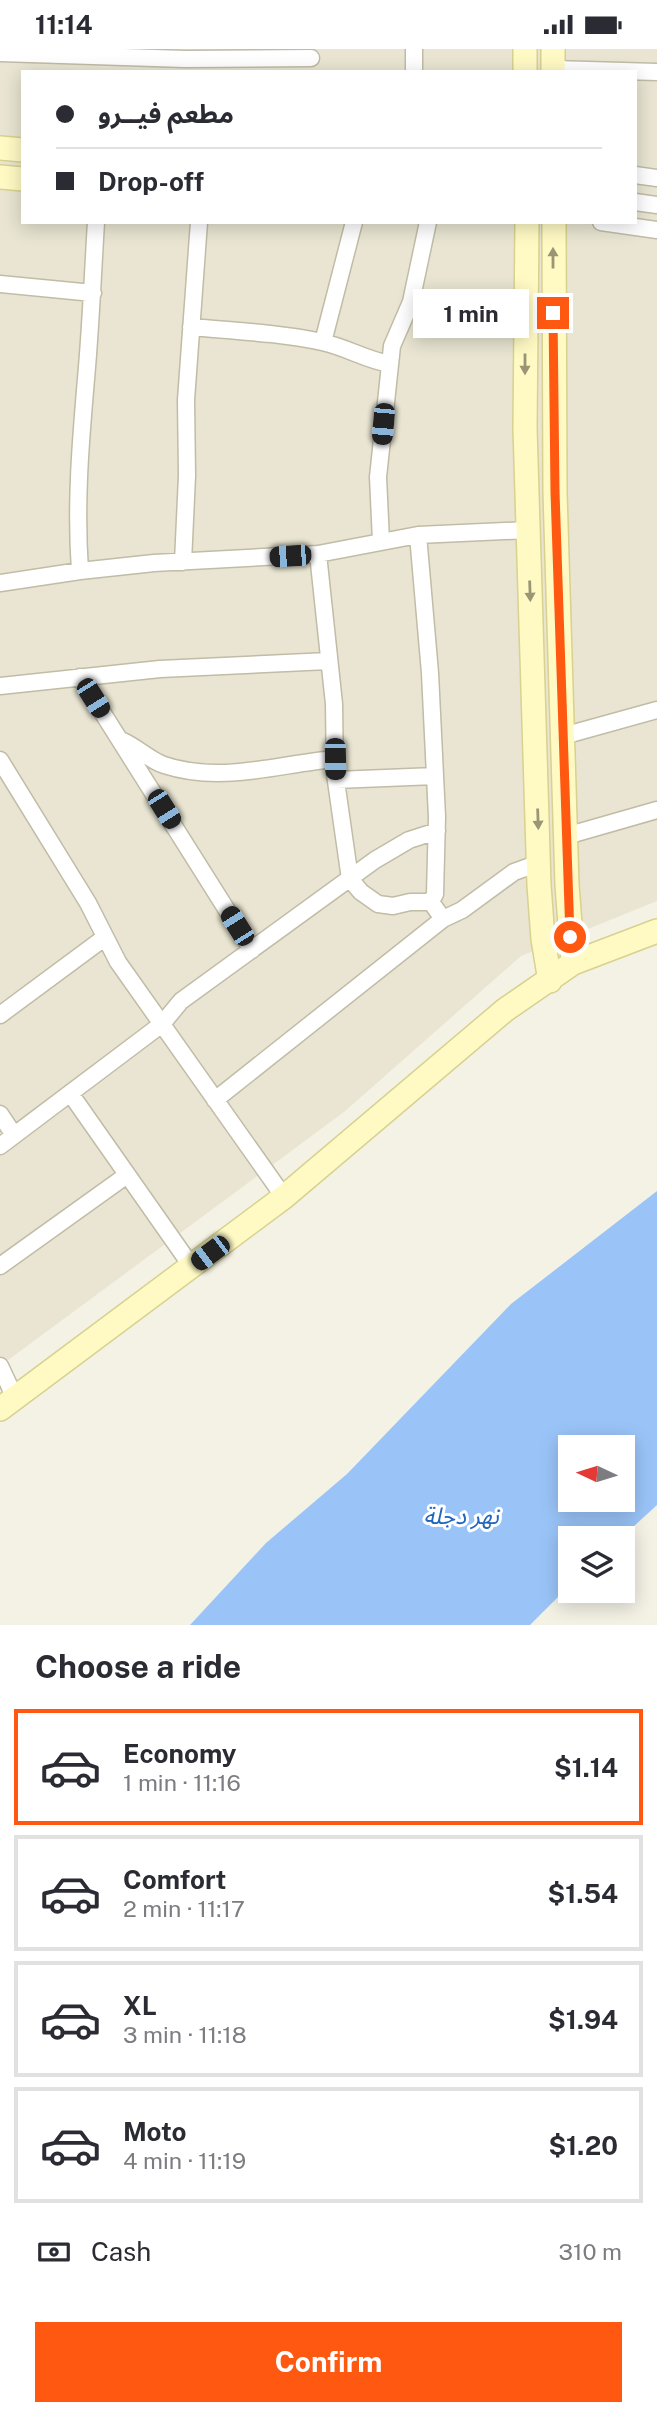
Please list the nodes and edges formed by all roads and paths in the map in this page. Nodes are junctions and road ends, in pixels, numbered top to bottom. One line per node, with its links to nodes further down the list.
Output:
1 (414, 49): 9 (street)
2 (525, 49): 10 (street)
3 (75, 51): 4 (street); 8 (street)
4 (0, 53)
5 (185, 54): 6 (street); 8 (street)
6 (311, 60)
7 (553, 63): 11 (street)
8 (151, 65)
9 (414, 70)
10 (525, 70)
11 (634, 70)
12 (637, 70): 13 (street)
13 (657, 72)
14 (0, 148): 15 (street)
15 (21, 150)
16 (637, 175): 18 (street)
17 (0, 177): 19 (street)
18 (657, 178)
19 (21, 179)
20 (637, 202): 21 (street)
21 (657, 205)
22 (96, 224): 31 (street)
23 (199, 224): 32 (street)
24 (353, 224): 33 (street)
25 (428, 224): 34 (street)
26 (527, 224): 35 (street, one-way to 35)
27 (554, 224): 46 (street, one-way to 27)
28 (615, 224): 29 (street)
29 (657, 230)
30 (0, 284): 31 (street)
31 (93, 293): 40 (street)
32 (191, 327): 33 (street); 39 (street)
33 (323, 342): 34 (street)
34 (390, 364): 37 (street)
35 (528, 530): 36 (street); 55 (street, one-way to 55)
36 (418, 535): 37 (street); 50 (street)
37 (381, 541): 38 (street)
38 (318, 554): 39 (street); 42 (street)
39 (183, 562): 40 (street)
40 (80, 571): 41 (street)
41 (0, 583)
42 (328, 661): 43 (street); 48 (street)
43 (80, 677): 44 (street); 47 (street)
44 (0, 686)
45 (657, 711): 46 (street)
46 (563, 736): 54 (street)
47 (120, 739): 48 (street); 61 (street)
48 (335, 759): 51 (street)
49 (0, 760): 60 (street)
50 (435, 776): 51 (street); 53 (street)
51 (336, 780): 56 (street)
52 (657, 810): 54 (street)
53 (436, 831): 56 (street); 57 (street)
54 (566, 836): 62 (street)
55 (539, 863): 58 (street); 63 (street)
56 (350, 879): 57 (street); 61 (street)
57 (431, 902): 58 (street)
58 (443, 919): 67 (street)
59 (657, 931): 62 (street)
60 (104, 938): 64 (street); 65 (street)
61 (252, 950): 65 (street)
62 (573, 963): 63 (street)
63 (550, 981): 72 (street)
64 (0, 1014)
65 (162, 1024): 66 (street); 67 (street)
66 (70, 1093): 69 (street); 71 (street)
67 (215, 1100): 72 (street)
68 (0, 1114): 69 (street)
69 (14, 1135): 70 (street)
70 (0, 1146)
71 (127, 1175): 73 (street); 74 (street)
72 (284, 1197): 74 (street)
73 (0, 1266)
74 (192, 1267): 76 (street)
75 (0, 1366): 76 (street)
76 (7, 1404)

